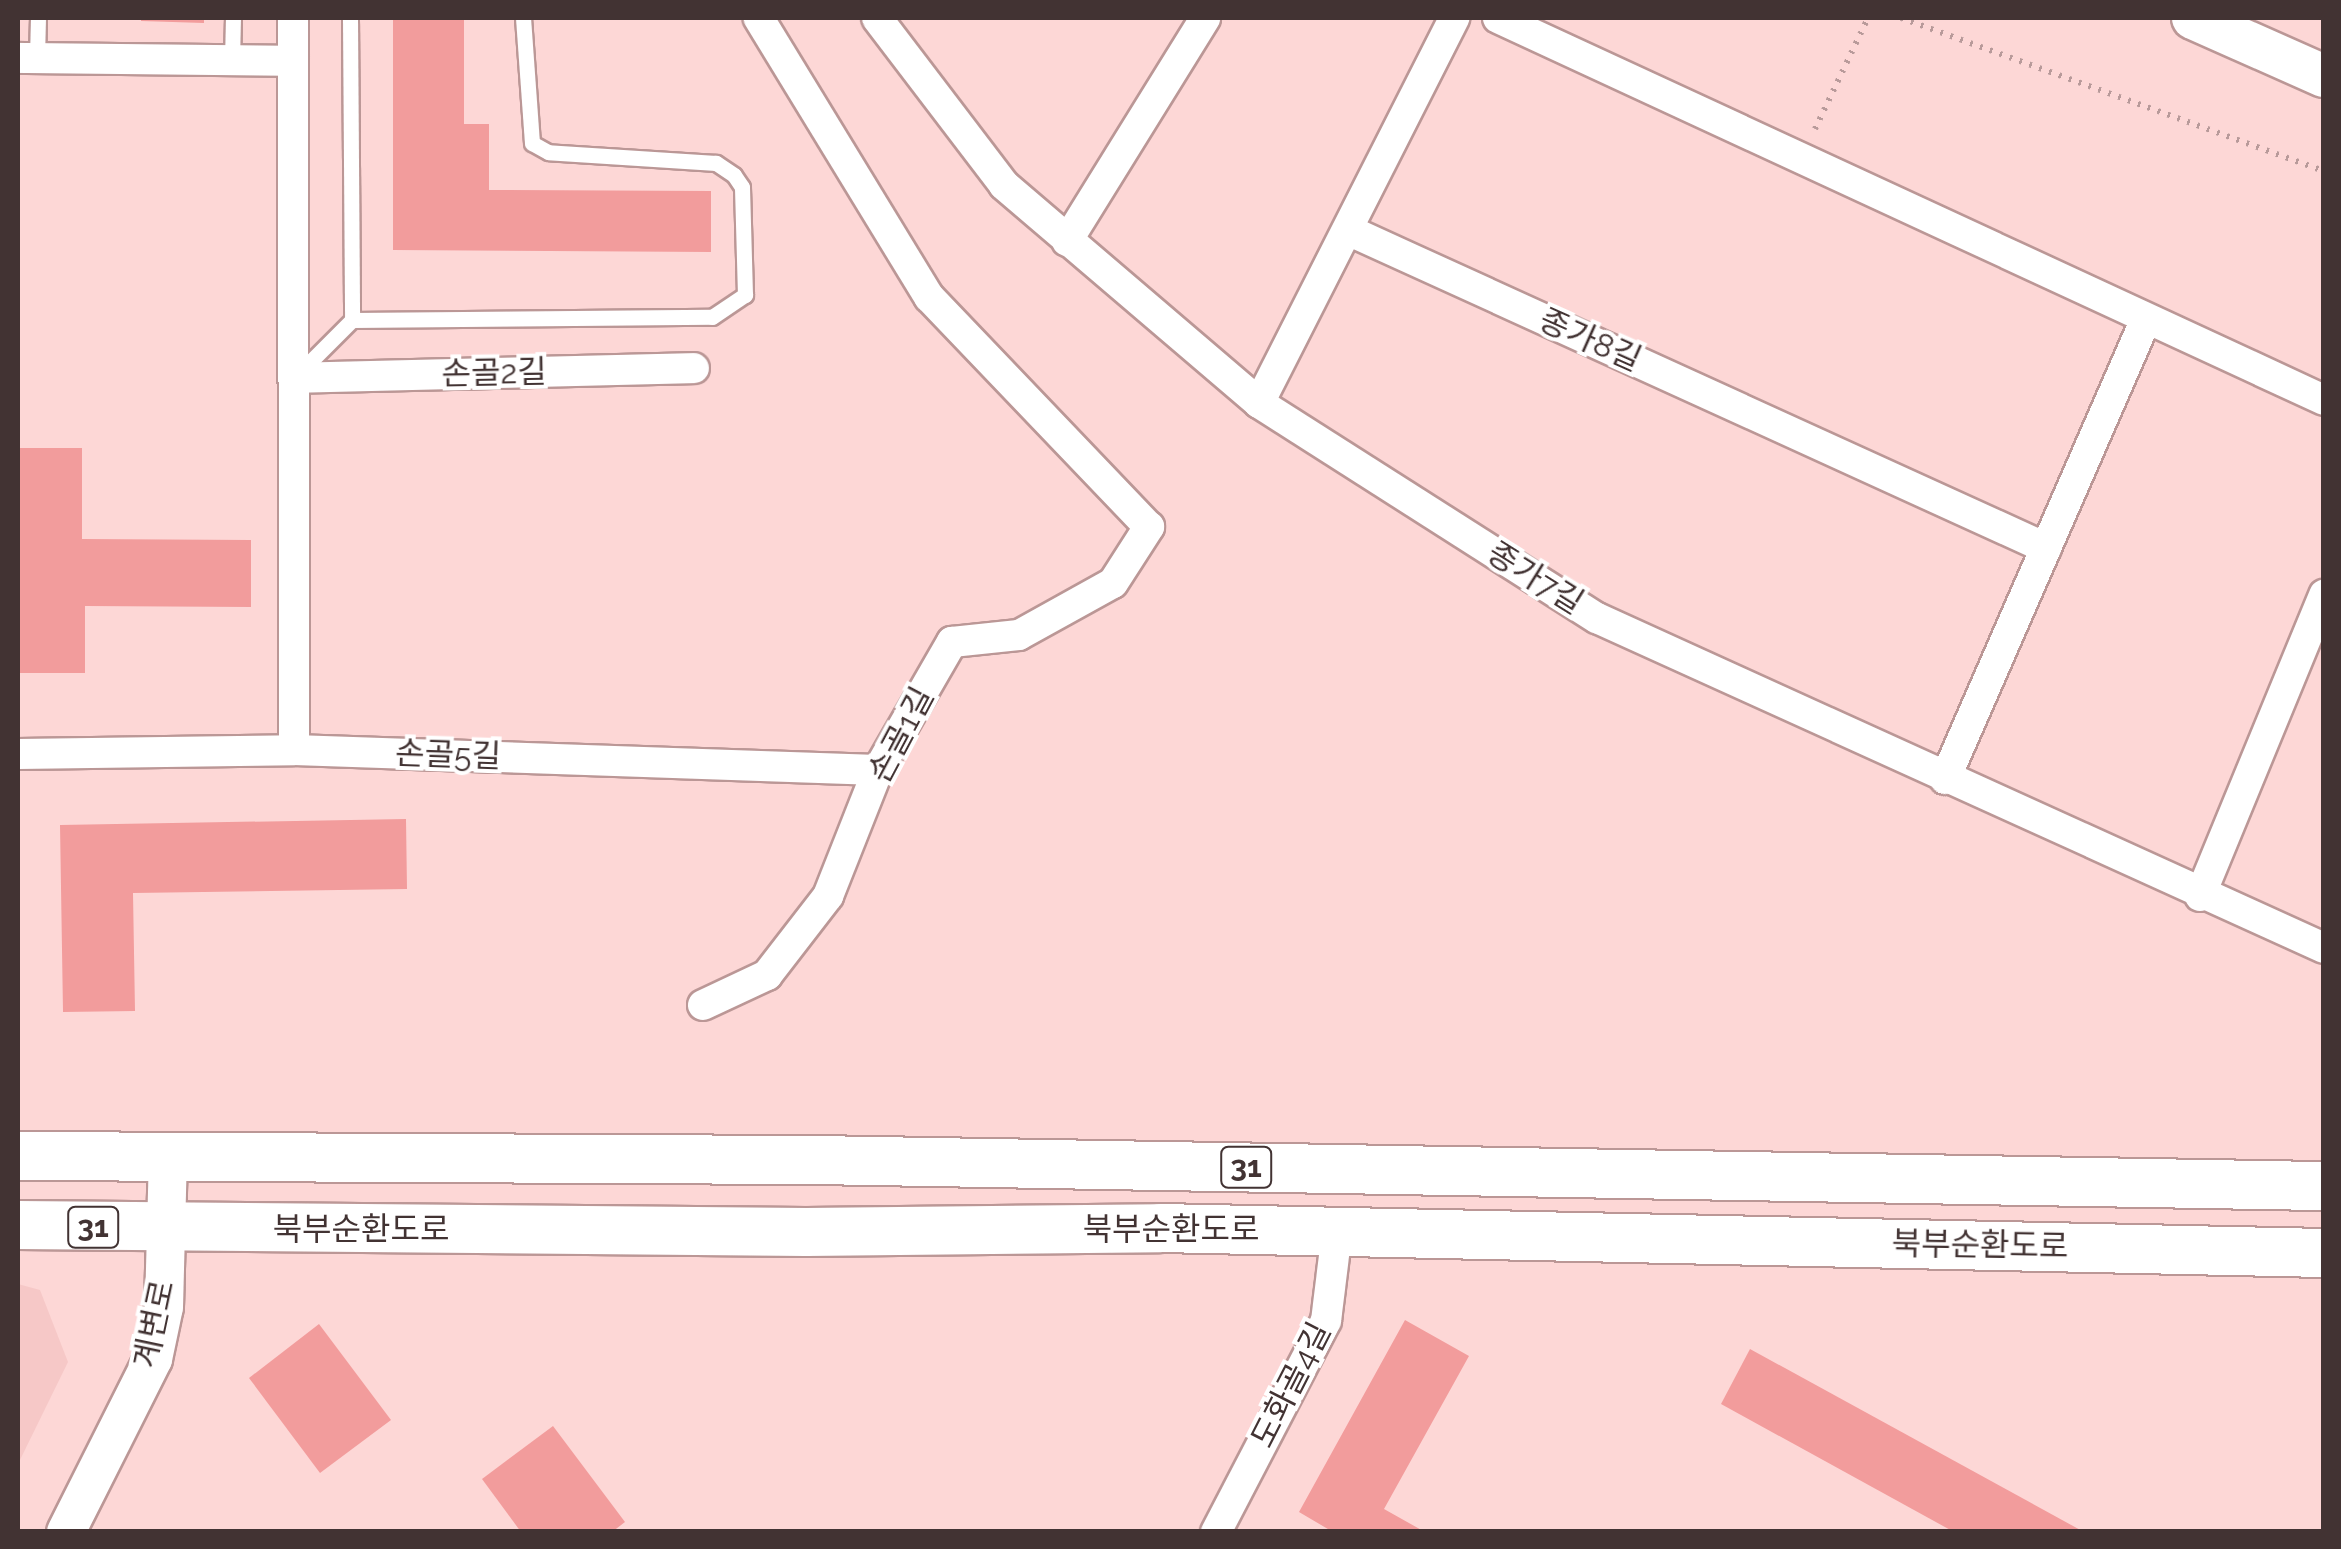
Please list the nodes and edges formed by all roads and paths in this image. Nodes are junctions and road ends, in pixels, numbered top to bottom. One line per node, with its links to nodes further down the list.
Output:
1 (38, 18): 14 (lane)
2 (233, 18): 15 (lane)
3 (294, 18): 16 (street)
4 (350, 18): 23 (lane)
5 (523, 18): 23 (lane)
6 (759, 18): 33 (street, 손골1길)
7 (1205, 18): 21 (street)
8 (1454, 18): 20 (street)
9 (1498, 18): 18 (street)
10 (1868, 18): 18 (path)
11 (1901, 18): 19 (path)
12 (2193, 18): 17 (main road)
13 (890, 23): 21 (street, 종가7길)
14 (27, 58): 15 (street)
15 (232, 61): 16 (street)
16 (294, 62): 25 (street)
17 (2324, 76)
18 (1801, 161): 22 (street)
19 (2324, 172)
20 (1350, 231): 27 (street); 28 (street, 종가8길)
21 (1068, 240): 27 (street, 종가7길)
22 (2146, 319): 26 (street); 28 (street)
23 (352, 320): 25 (lane)
24 (694, 368): 25 (street, 손골2길)
25 (294, 378): 31 (street)
26 (2324, 400)
27 (1260, 403): 34 (street, 종가7길)
28 (2046, 548): 34 (street)
29 (2324, 595): 30 (street)
30 (2310, 670): 35 (street)
31 (294, 750): 32 (street, 손골5길); 33 (street, 손골5길)
32 (18, 754)
33 (878, 770): 37 (street, 손골1길)
34 (1946, 780): 35 (street, 종가7길)
35 (2200, 896): 36 (street, 종가7길)
36 (2324, 948)
37 (704, 1005)
38 (18, 1156): 39 (main road, 북부순환도로 / 31)
39 (168, 1159): 41 (main road, 북부순환도로 / 31); 44 (street, 계변로)
40 (2324, 1161): 41 (main road)
41 (1636, 1173): 42 (main road, 북부순환도로 / 31)
42 (2324, 1186)
43 (18, 1225): 44 (main road, 북부순환도로 / 31)
44 (169, 1228): 45 (main road, 북부순환도로 / 31); 49 (street, 계변로)
45 (1337, 1231): 46 (main road, 북부순환도로 / 31); 50 (street, 도화골4길)
46 (1637, 1236): 47 (main road, 북부순환도로 / 31); 48 (main road)
47 (2324, 1254)
48 (2324, 1286)
49 (66, 1532)
50 (1216, 1532)

